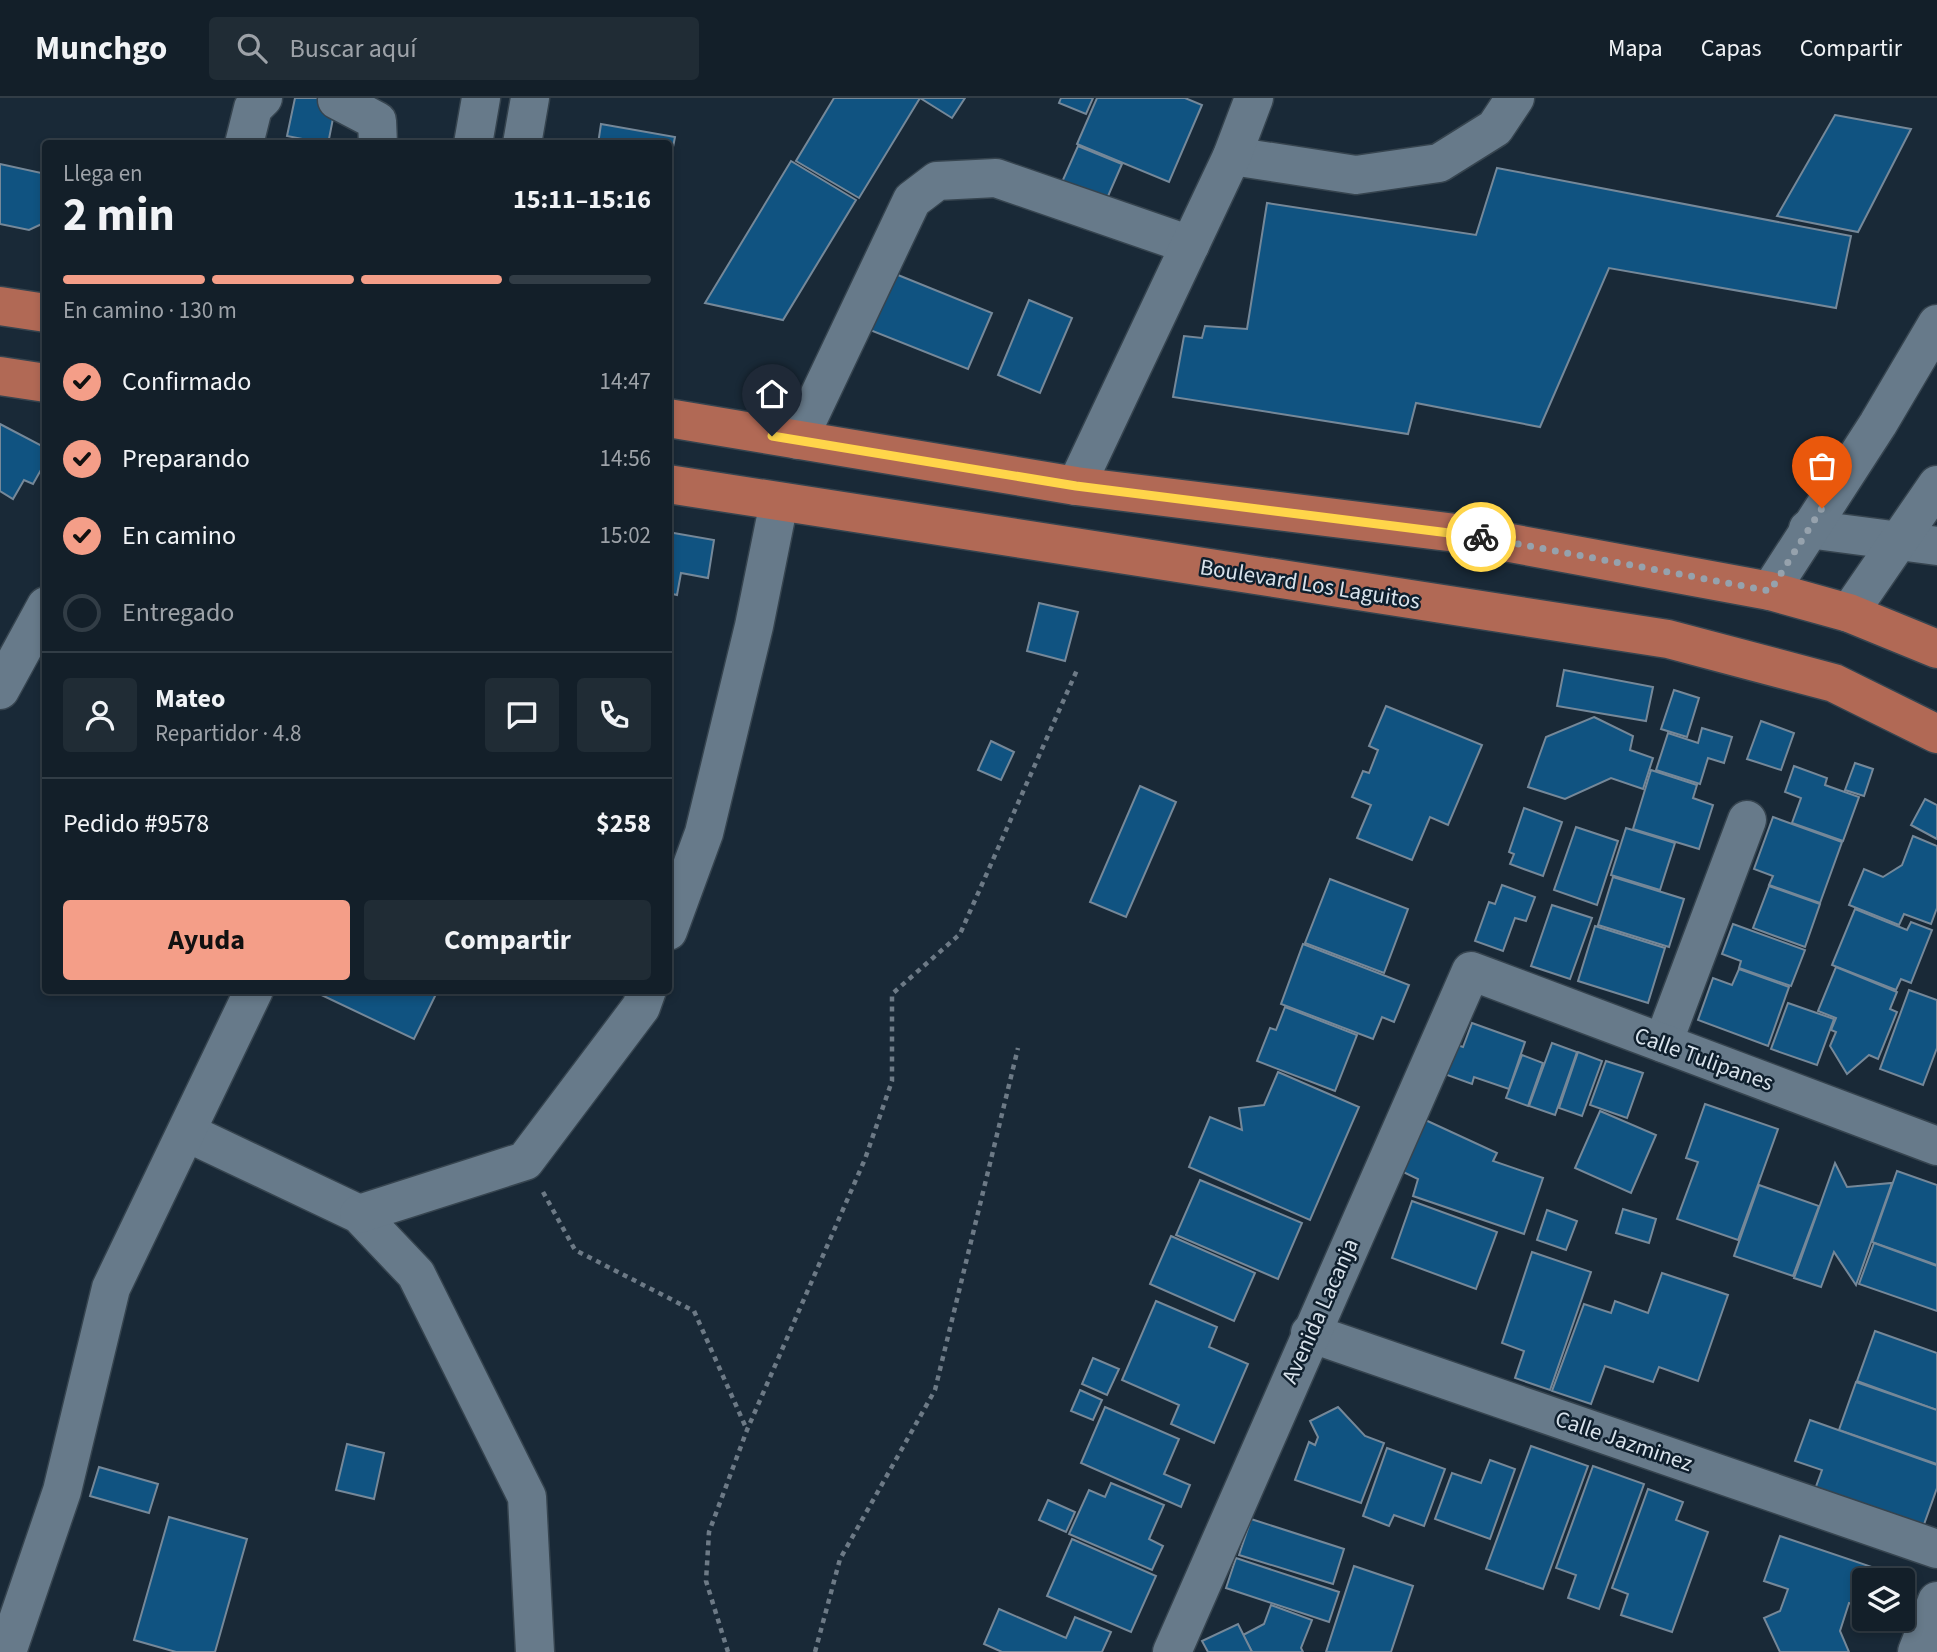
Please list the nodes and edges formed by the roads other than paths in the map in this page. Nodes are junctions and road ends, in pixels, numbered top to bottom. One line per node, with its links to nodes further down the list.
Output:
1 (263, 98): 7 (street)
2 (481, 98): 9 (street)
3 (530, 98): 10 (street)
4 (1254, 98): 11 (street)
5 (1515, 98): 11 (street)
6 (337, 100): 8 (street)
7 (245, 140)
8 (378, 140)
9 (474, 140)
10 (523, 140)
11 (1232, 156): 12 (street)
12 (1190, 245): 19 (street); 22 (street)
13 (0, 306): 14 (main road)
14 (42, 312)
15 (1937, 324): 24 (street)
16 (0, 376): 17 (main road)
17 (42, 382)
18 (672, 419): 19 (main road)
19 (799, 440): 22 (main road)
20 (672, 485): 23 (main road, Boulevard Los Laguitos)
21 (1937, 485): 25 (street)
22 (1076, 486): 26 (main road)
23 (779, 502): 31 (main road, Boulevard Los Laguitos); 33 (street)
24 (1808, 529): 25 (street); 26 (street)
25 (1919, 542): 28 (street)
26 (1770, 591): 28 (main road)
27 (42, 613): 30 (street)
28 (1849, 613): 29 (main road)
29 (1937, 649)
30 (0, 690)
31 (1937, 734)
32 (1747, 820): 37 (street)
33 (672, 920)
34 (1471, 971): 37 (street, Calle Tulipanes); 41 (street, Avenida Lacanja)
35 (252, 994): 38 (street)
36 (646, 994): 40 (street)
37 (1662, 1043): 39 (street, Calle Tulipanes)
38 (188, 1133): 40 (street); 44 (street)
39 (1937, 1146)
40 (359, 1214): 45 (street)
41 (1310, 1333): 42 (street, Calle Jazminez); 46 (street, Avenida Lacanja)
42 (1937, 1549)
43 (1937, 1601): 47 (street)
44 (7, 1652)
45 (535, 1652)
46 (1172, 1652)
47 (1917, 1652)

